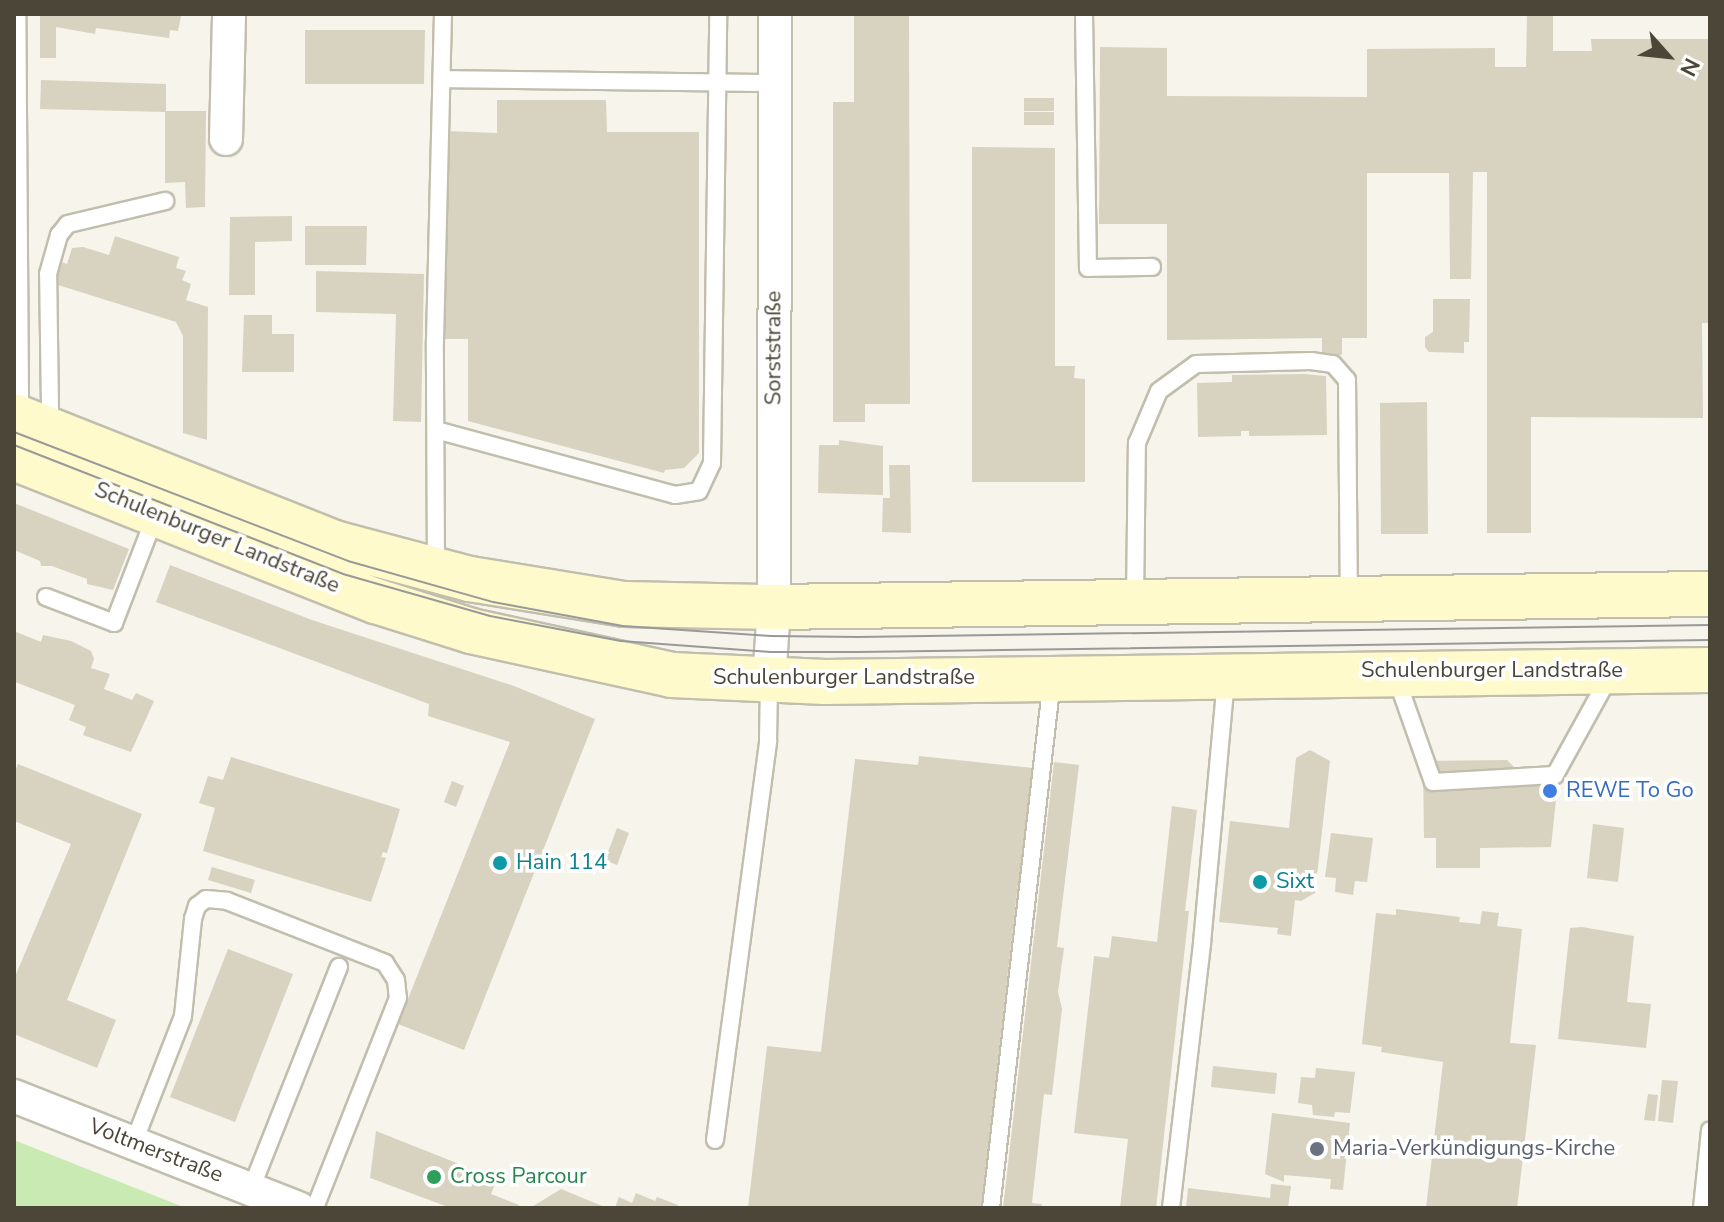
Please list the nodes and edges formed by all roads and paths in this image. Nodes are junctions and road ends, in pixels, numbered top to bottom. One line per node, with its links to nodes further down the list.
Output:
1 (17, 14): 14 (lane)
2 (229, 14): 10 (street)
3 (443, 14): 9 (lane)
4 (718, 14): 7 (lane)
5 (775, 14): 8 (street, Sorststraße)
6 (1084, 14): 12 (lane)
7 (717, 83): 8 (lane); 9 (lane); 13 (lane)
8 (775, 83): 21 (street, Sorststraße)
9 (442, 87): 13 (lane)
10 (226, 139)
11 (165, 201): 14 (lane)
12 (1152, 267)
13 (436, 430): 16 (lane)
14 (25, 438): 15 (main road, Schulenburger Landstraße)
15 (163, 497): 16 (main road, Schulenburger Landstraße); 18 (lane); 27 (main road, Schulenburger Landstraße)
16 (436, 569): 21 (main road, Schulenburger Landstraße)
17 (1710, 594): 19 (main road, Schulenburger Landstraße)
18 (46, 597)
19 (1349, 600): 20 (main road, Schulenburger Landstraße); 20 (lane)
20 (1135, 603): 21 (main road, Schulenburger Landstraße)
21 (774, 607): 27 (street, Sorststraße)
22 (1710, 670): 23 (main road, Schulenburger Landstraße)
23 (1612, 671): 24 (main road, Schulenburger Landstraße); 24 (lane)
24 (1394, 672): 25 (main road, Schulenburger Landstraße)
25 (1226, 675): 26 (main road, Schulenburger Landstraße); 37 (lane)
26 (1052, 678): 27 (main road, Schulenburger Landstraße); 36 (lane)
27 (769, 682): 31 (lane)
28 (339, 967): 33 (lane)
29 (14, 1096): 32 (street, Voltmerstraße)
30 (1710, 1130): 38 (lane)
31 (715, 1140)
32 (134, 1142): 33 (street, Voltmerstraße); 35 (lane)
33 (251, 1189): 34 (street, Voltmerstraße)
34 (299, 1208)
35 (315, 1208)
36 (991, 1208)
37 (1171, 1208)
38 (1702, 1208)

